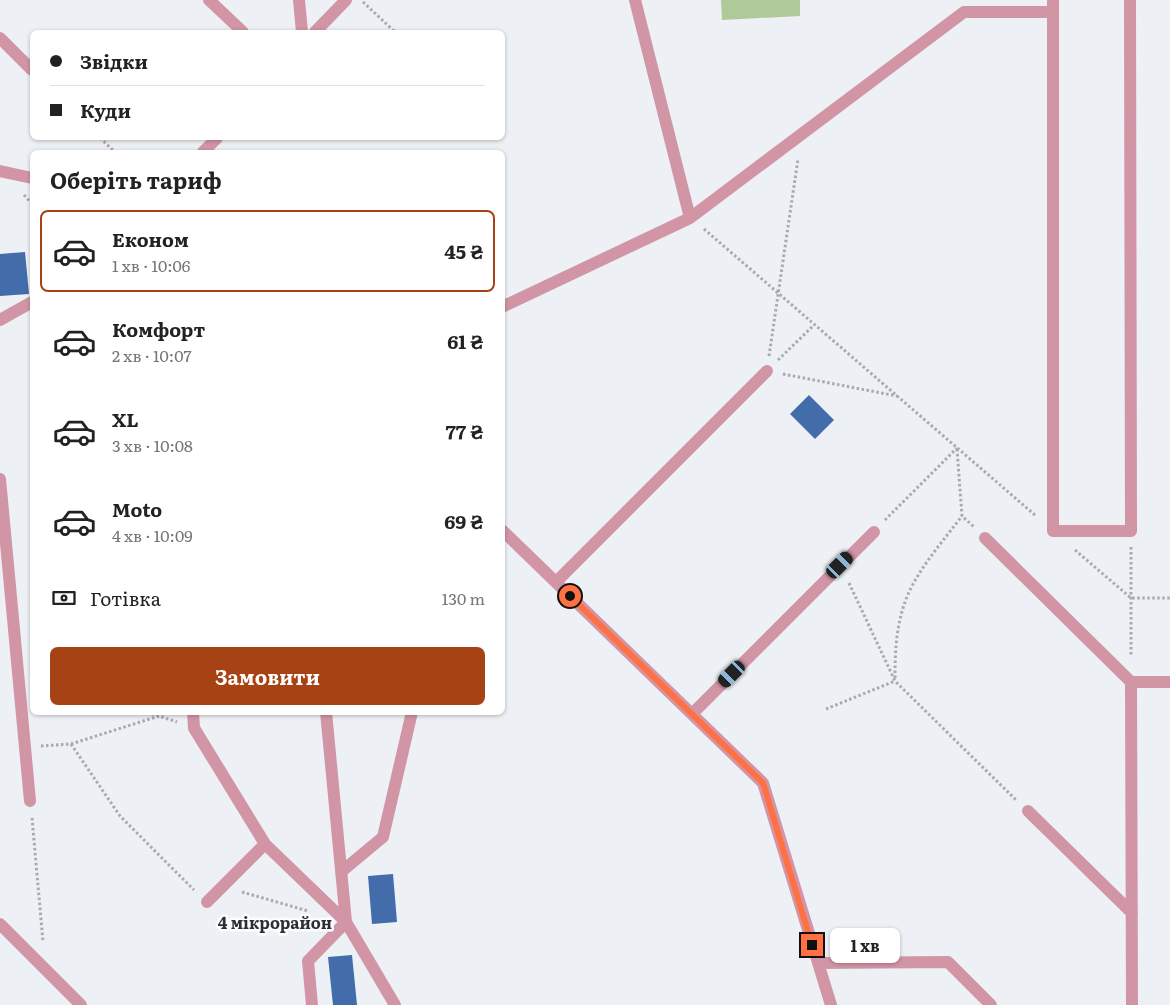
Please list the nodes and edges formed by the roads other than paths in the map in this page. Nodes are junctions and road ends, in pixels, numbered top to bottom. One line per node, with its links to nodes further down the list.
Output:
1 (209, 0): 7 (lane)
2 (299, 0): 8 (lane)
3 (346, 0): 9 (lane)
4 (635, 0): 16 (lane)
5 (1130, 0): 6 (lane)
6 (1053, 6): 16 (lane)
7 (241, 30)
8 (302, 30)
9 (317, 30)
10 (0, 38): 11 (lane)
11 (30, 68)
12 (215, 140): 13 (lane)
13 (205, 150)
14 (0, 171): 15 (lane)
15 (30, 178)
16 (690, 218): 18 (lane)
17 (30, 303): 19 (lane)
18 (505, 306)
19 (0, 320)
20 (767, 371): 25 (lane)
21 (0, 479): 32 (lane)
22 (874, 532): 28 (lane)
23 (505, 533): 25 (lane)
24 (985, 538): 26 (lane)
25 (556, 582): 28 (lane)
26 (1131, 682): 27 (lane); 37 (lane)
27 (1170, 682)
28 (692, 714): 40 (lane)
29 (193, 715): 34 (lane)
30 (326, 715): 35 (lane)
31 (411, 715): 35 (lane)
32 (30, 801)
33 (1028, 811): 37 (lane)
34 (265, 844): 36 (lane); 38 (lane)
35 (341, 872): 38 (lane)
36 (207, 902)
37 (1132, 913): 46 (lane)
38 (346, 922): 42 (lane); 43 (lane)
39 (0, 924): 41 (lane)
40 (818, 963): 44 (lane); 45 (lane)
41 (81, 1005)
42 (312, 1005)
43 (395, 1005)
44 (831, 1005)
45 (991, 1005)
46 (1132, 1005)

